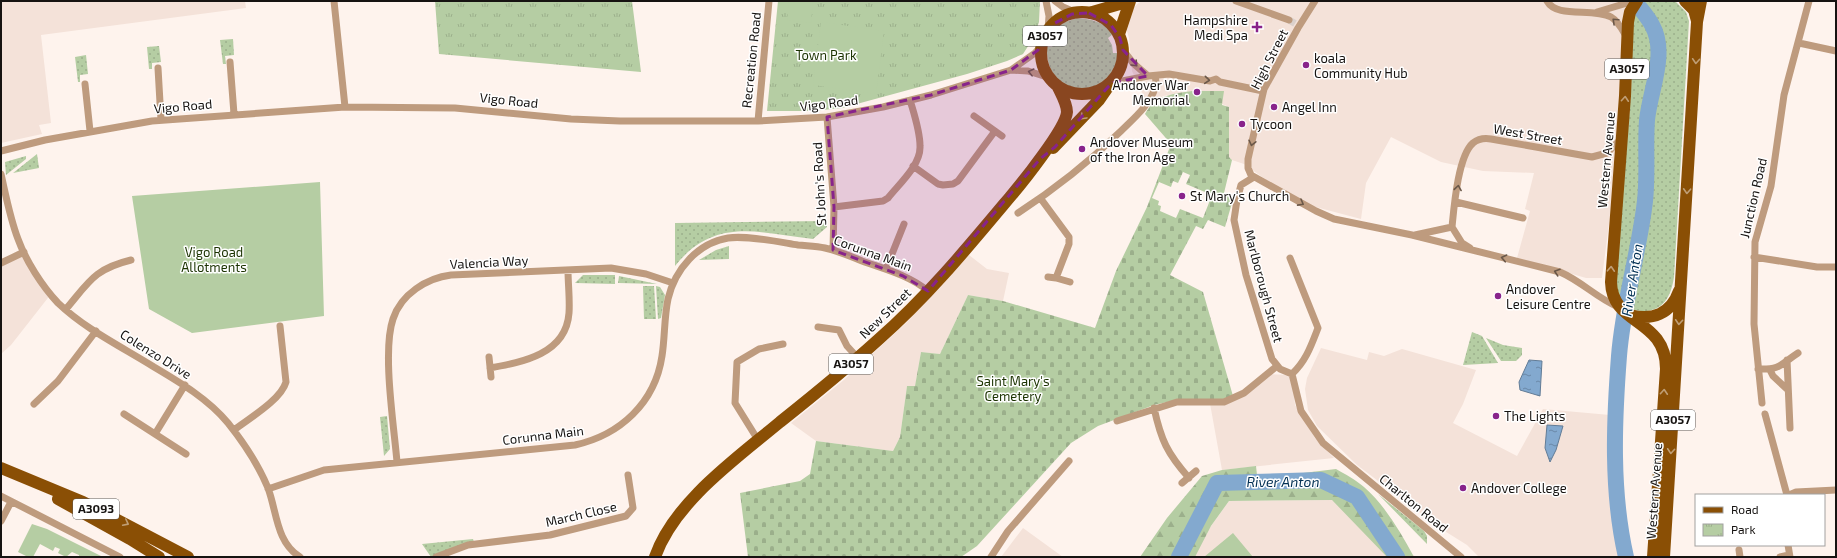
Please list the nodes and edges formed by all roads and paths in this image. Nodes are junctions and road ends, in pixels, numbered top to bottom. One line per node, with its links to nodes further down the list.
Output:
1 (334, 1): 34 (street)
2 (770, 1): 39 (street, Recreation Road)
3 (1046, 1): 18 (street)
4 (1055, 1): 13 (street)
5 (1130, 1): 14 (main road, A3057); 19 (main road, A3057)
6 (1236, 1): 16 (street)
7 (1315, 1): 32 (street, High Street)
8 (1546, 1): 15 (street)
9 (1636, 1): 15 (street); 20 (main road, Western Avenue / A3057)
10 (1685, 1): 17 (main road)
11 (1701, 1): 17 (main road, Western Avenue / A3057)
12 (1809, 1): 21 (street, Junction Road)
13 (1077, 13): 14 (main road, A3057); 18 (main road, A3057)
14 (1090, 13): 19 (main road, A3057)
15 (1593, 13): 20 (street, one-way to 15)
16 (1289, 20)
17 (1698, 22): 73 (main road, Western Avenue / A3057, one-way to 73)
18 (1048, 30): 22 (main road, A3057)
19 (1118, 34): 23 (main road, A3057)
20 (1629, 40): 43 (main road, Western Avenue / A3057, one-way to 20)
21 (1799, 43): 24 (street); 62 (street, Junction Road)
22 (1042, 45): 27 (street, Vigo Road); 29 (main road, A3057)
23 (1123, 50): 28 (street, one-way to 28); 31 (main road, A3057)
24 (1836, 51)
25 (230, 62): 35 (street)
26 (158, 68): 38 (street)
27 (1011, 70): 29 (street, Vigo Road, one-way to 27); 33 (street, Vigo Road)
28 (1151, 76): 31 (street); 32 (street, one-way to 32); 49 (street)
29 (1054, 82): 31 (main road); 45 (main road, New Street / A3057)
30 (84, 84): 40 (street)
31 (1110, 85): 45 (main road, New Street / A3057, one-way to 45)
32 (1264, 91): 48 (street, High Street, one-way to 48)
33 (910, 100): 37 (street, Vigo Road); 46 (street)
34 (345, 107): 35 (street, Vigo Road); 39 (street, Vigo Road)
35 (234, 114): 38 (street, Vigo Road)
36 (974, 116): 41 (street)
37 (826, 117): 39 (street, Vigo Road); 51 (street, St John's Road)
38 (161, 120): 40 (street, Vigo Road)
39 (758, 120)
40 (90, 131): 44 (street, Vigo Road)
41 (995, 131): 42 (street); 46 (street)
42 (1002, 136)
43 (1622, 138): 50 (street, West Street, one-way to 43); 76 (main road, Western Avenue / A3057, one-way to 43)
44 (1, 151)
45 (1040, 159): 74 (main road, New Street / A3057)
46 (913, 166): 51 (street)
47 (1, 174): 61 (street, Colenzo Drive)
48 (1254, 177): 54 (street, Marlborough Street); 58 (street, one-way to 58)
49 (1041, 199): 52 (street); 70 (street)
50 (1456, 202): 53 (street); 57 (street, West Street)
51 (834, 207): 59 (street, St John's Road)
52 (1018, 213)
53 (1524, 218)
54 (1234, 220): 56 (street); 85 (street, Marlborough Street)
55 (904, 224): 67 (street)
56 (1229, 227)
57 (1452, 227): 58 (street); 60 (street)
58 (1412, 235): 60 (street)
59 (833, 250): 67 (street, Corunna Main); 72 (street, Corunna Main)
60 (1473, 251): 76 (street, one-way to 60)
61 (24, 252): 65 (street); 75 (street, Colenzo Drive)
62 (1754, 257): 66 (street); 87 (street, Junction Road)
63 (1290, 258): 89 (street)
64 (131, 260): 75 (street)
65 (1, 263)
66 (1836, 267)
67 (886, 269): 74 (street, Corunna Main)
68 (568, 270): 72 (street, Valencia Way); 86 (street); 105 (street, Valencia Way)
69 (1048, 277): 70 (street)
70 (1056, 278): 71 (street)
71 (1070, 282)
72 (673, 283): 105 (street, Corunna Main)
73 (1682, 283): 76 (main road, Western Avenue / A3057); 128 (main road, Western Avenue / A3057, one-way to 128)
74 (928, 290): 83 (main road, New Street / A3057)
75 (66, 309): 79 (street, Colenzo Drive)
76 (1623, 310): 127 (main road, Western Avenue / A3057, one-way to 76)
77 (280, 326): 100 (street)
78 (818, 327): 83 (street)
79 (96, 331): 91 (street, Colenzo Drive); 94 (street)
80 (783, 344): 102 (street)
81 (1798, 353): 84 (street)
82 (489, 357): 86 (street)
83 (858, 358): 102 (main road, New Street / A3057)
84 (1787, 360): 88 (street); 92 (street)
85 (1277, 366): 89 (street); 95 (street)
86 (490, 368): 90 (street)
87 (1758, 369): 88 (street); 93 (street, Junction Road)
88 (1770, 370): 92 (street)
89 (1292, 374): 126 (street, Charlton Road)
90 (491, 377)
91 (185, 385): 100 (street, Colenzo Drive); 101 (street)
92 (1788, 390): 99 (street)
93 (1762, 403)
94 (34, 404)
95 (1154, 408): 98 (street); 108 (street)
96 (124, 414): 101 (street)
97 (1765, 414): 112 (street)
98 (1117, 422)
99 (1790, 428)
100 (234, 430): 110 (street, Colenzo Drive)
101 (155, 434): 103 (street)
102 (758, 440): 124 (main road, New Street / A3057)
103 (186, 454)
104 (1068, 461): 125 (street)
105 (397, 462): 110 (street, Corunna Main)
106 (1196, 471): 108 (street)
107 (628, 475): 123 (street, March Close)
108 (1189, 478): 109 (street)
109 (1182, 483)
110 (268, 489): 122 (street, Colenzo Drive)
111 (1836, 490): 113 (street)
112 (1788, 494)
113 (1791, 494)
114 (1, 496): 115 (street)
115 (11, 502): 116 (street); 119 (street)
116 (1, 522)
117 (1788, 546): 118 (street)
118 (1789, 556): 129 (street)
119 (120, 557)
120 (159, 557): 121 (main road, A3093, one-way to 121)
121 (188, 557)
122 (300, 557)
123 (436, 557)
124 (655, 557)
125 (991, 557)
126 (1461, 557)
127 (1653, 557)
128 (1664, 557)
129 (1780, 557)

